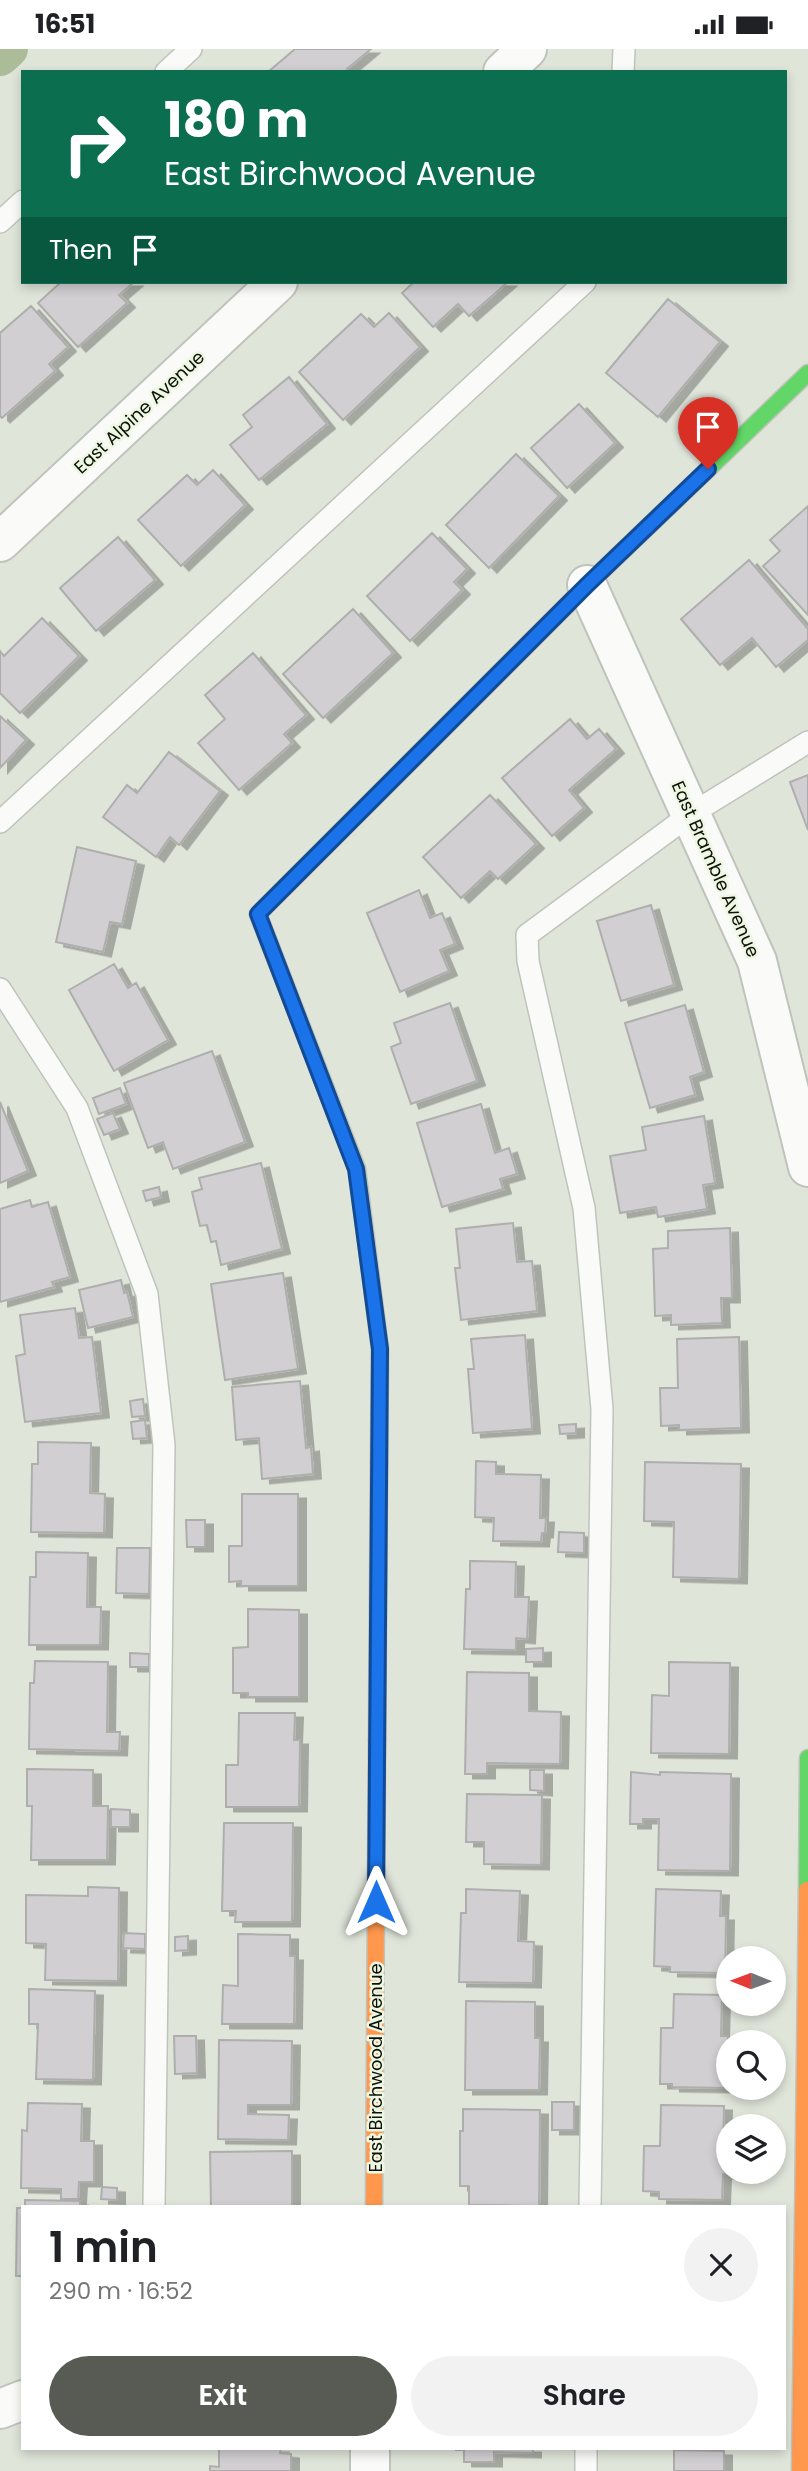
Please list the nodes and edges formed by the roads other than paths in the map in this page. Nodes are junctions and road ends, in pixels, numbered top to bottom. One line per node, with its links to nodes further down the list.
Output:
1 (191, 49): 4 (lane)
2 (527, 49): 5 (street)
3 (624, 49): 6 (lane)
4 (168, 70)
5 (505, 70)
6 (623, 70)
7 (21, 203): 8 (lane)
8 (0, 222)
9 (276, 284): 12 (street, East Alpine Avenue)
10 (583, 284): 16 (lane)
11 (808, 373): 13 (street, East Birchwood Avenue)
12 (0, 542)
13 (587, 585): 15 (street, East Bramble Avenue); 21 (street, East Birchwood Avenue)
14 (808, 742): 15 (lane)
15 (691, 814): 18 (street, East Bramble Avenue); 22 (lane)
16 (0, 822)
17 (0, 989): 20 (lane)
18 (808, 1167)
19 (808, 1758): 23 (street)
20 (154, 2205)
21 (374, 2205)
22 (590, 2205)
23 (798, 2257): 30 (street)
24 (21, 2401): 25 (street)
25 (0, 2409)
26 (370, 2450): 28 (street)
27 (586, 2450): 29 (lane)
28 (370, 2471)
29 (586, 2471)
30 (800, 2471)

